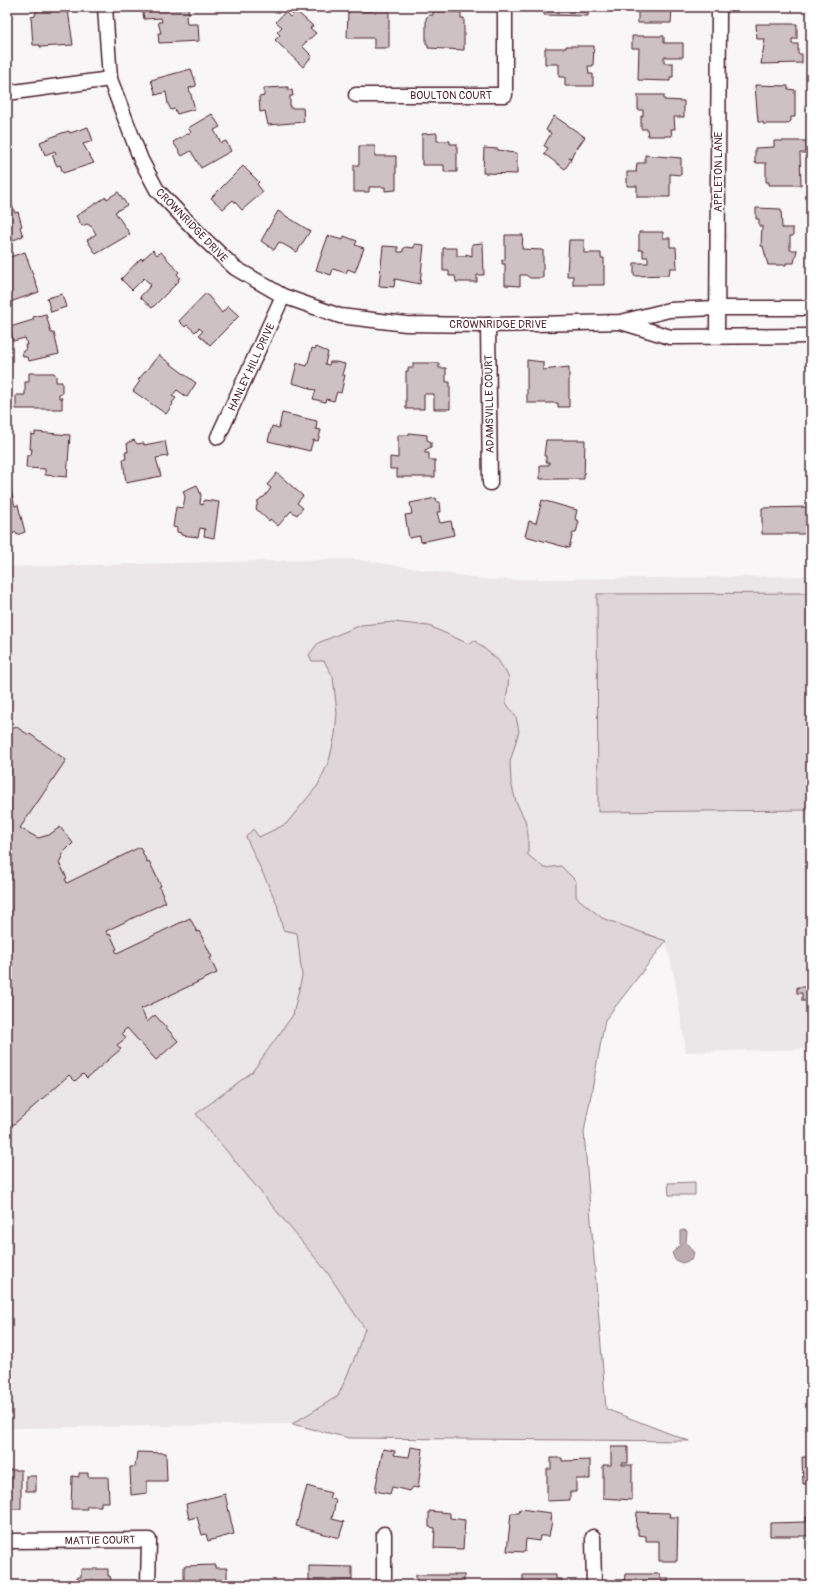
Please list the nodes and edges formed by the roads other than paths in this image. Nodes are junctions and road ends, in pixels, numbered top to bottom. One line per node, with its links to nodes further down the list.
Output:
1 (105, 7): 4 (street, CROWNRIDGE DRIVE)
2 (505, 7): 6 (street, BOULTON COURT)
3 (719, 7): 8 (street, APPLETON LANE)
4 (110, 79): 5 (street); 7 (street, CROWNRIDGE DRIVE)
5 (7, 93)
6 (356, 95)
7 (283, 296): 11 (street, CROWNRIDGE DRIVE); 14 (street, HANLEY HILL DRIVE)
8 (717, 308): 9 (street, CROWNRIDGE DRIVE); 10 (street, CROWNRIDGE DRIVE); 12 (street, APPLETON LANE)
9 (811, 308)
10 (621, 322): 11 (street, CROWNRIDGE DRIVE); 12 (street, CROWNRIDGE DRIVE)
11 (488, 325): 15 (street, ADAMSVILLE COURT)
12 (717, 336): 13 (street, CROWNRIDGE DRIVE)
13 (811, 336)
14 (218, 437)
15 (490, 483)
16 (384, 1534): 20 (street)
17 (594, 1537): 21 (street)
18 (7, 1541): 19 (street, MATTIE COURT)
19 (148, 1585)
20 (384, 1585)
21 (594, 1585)

